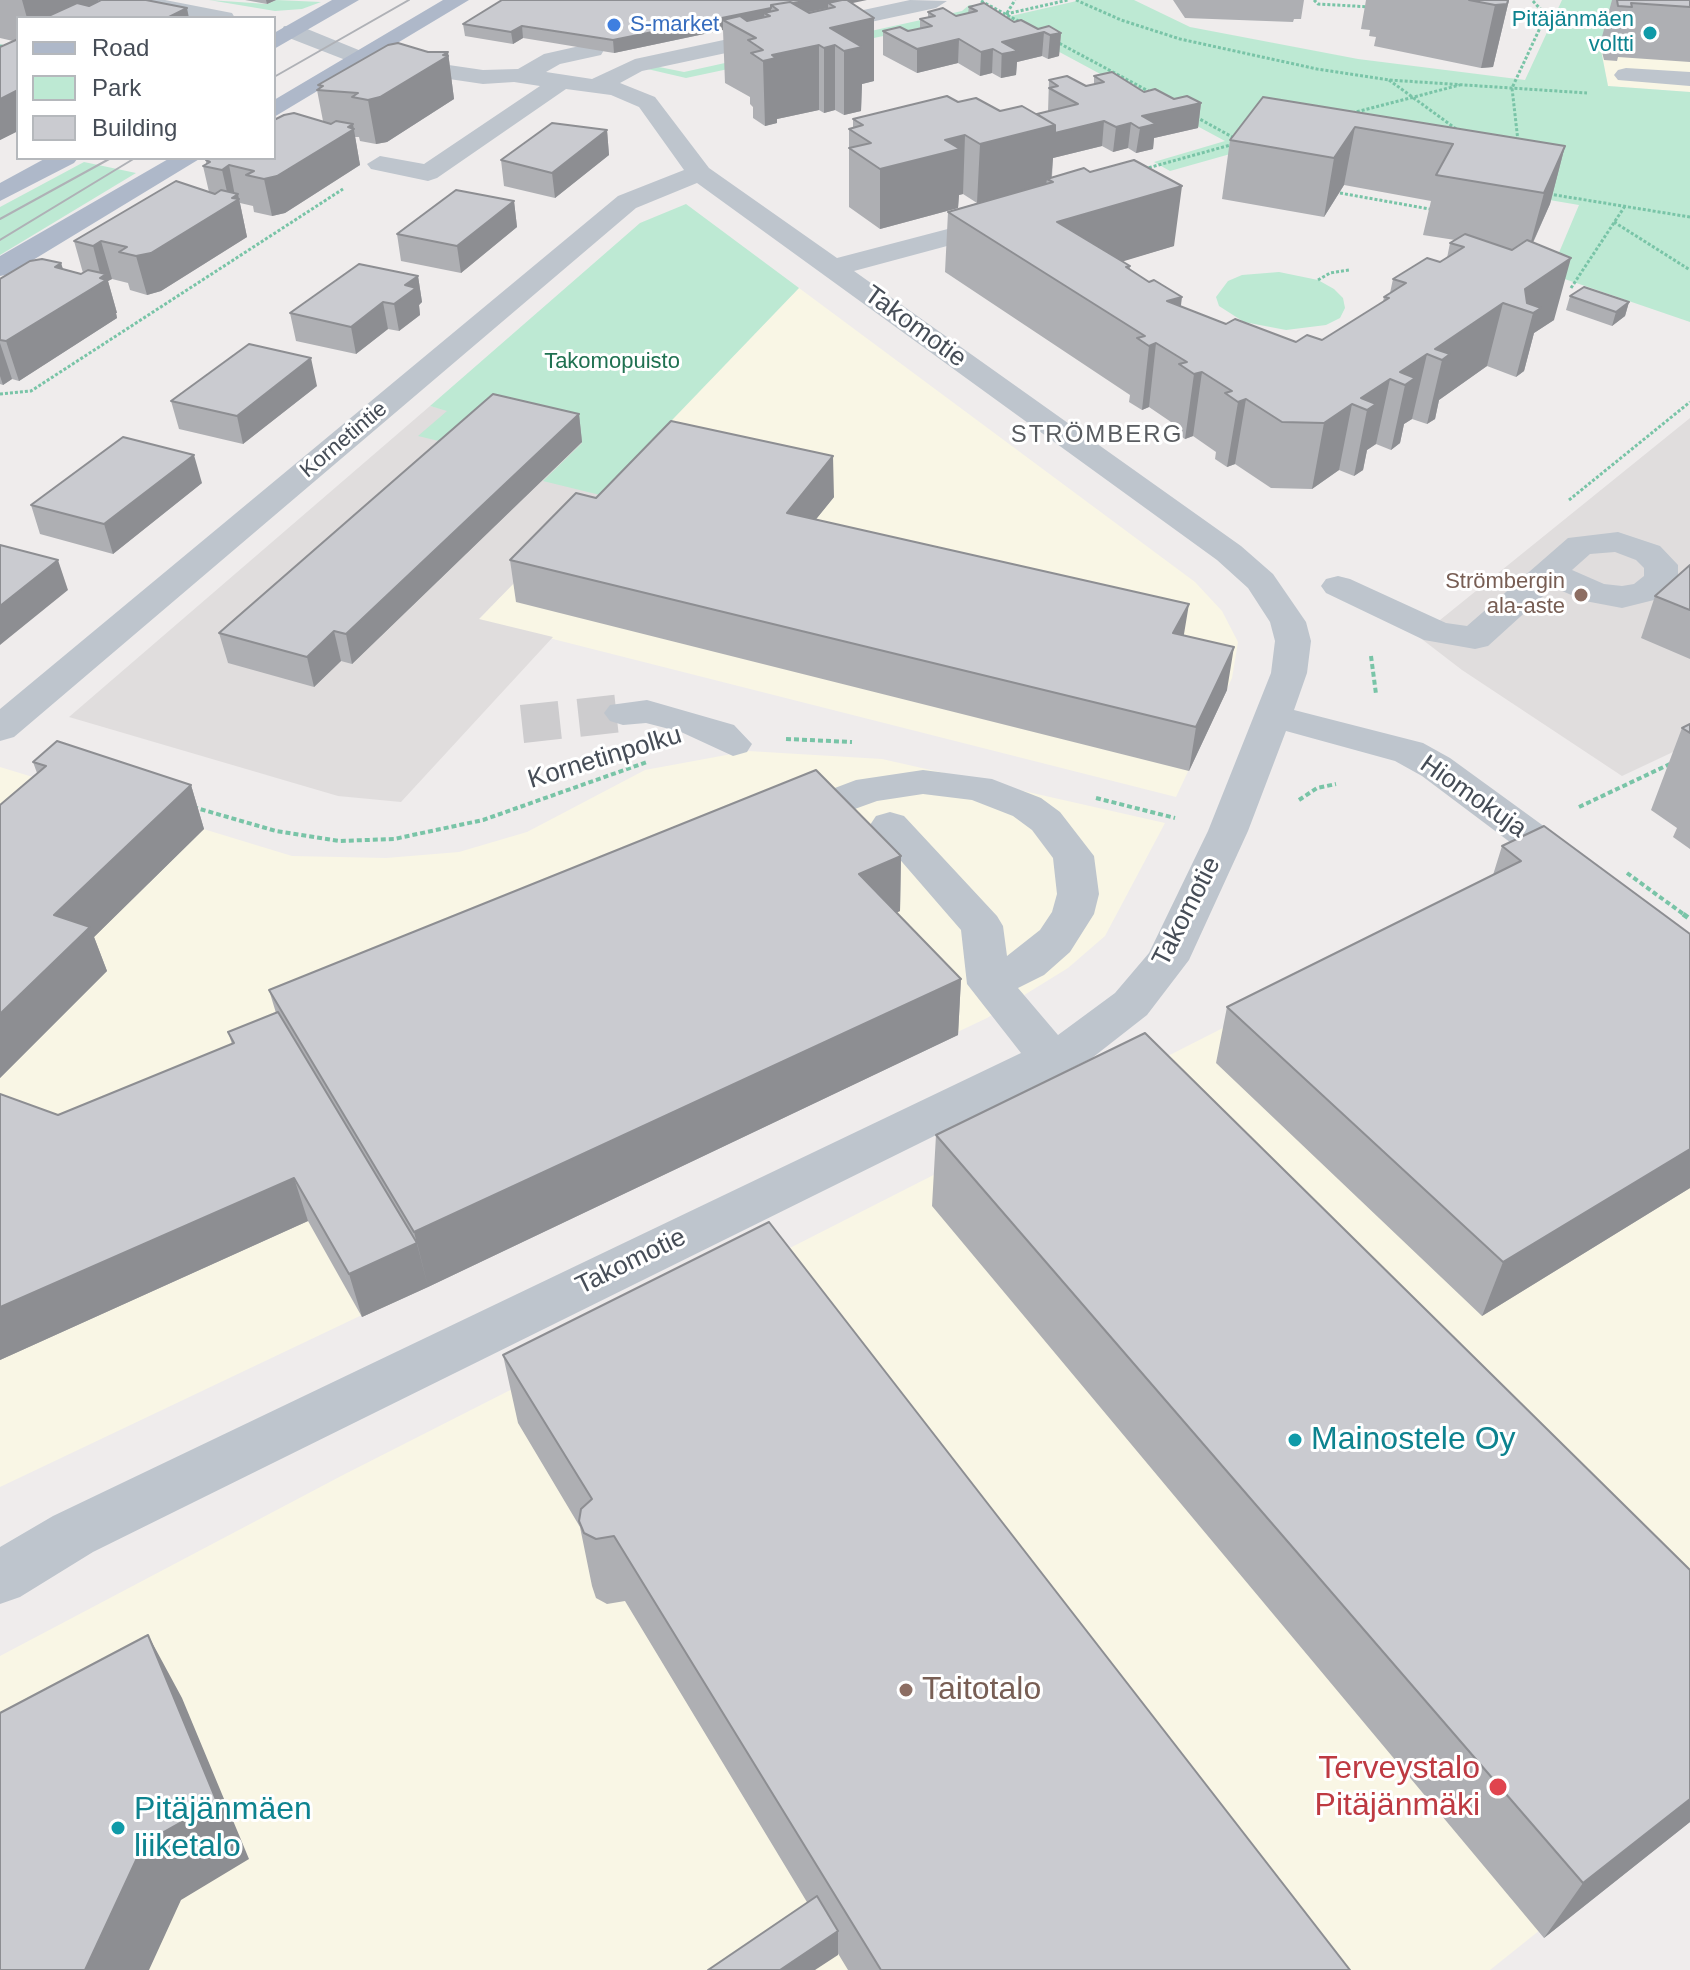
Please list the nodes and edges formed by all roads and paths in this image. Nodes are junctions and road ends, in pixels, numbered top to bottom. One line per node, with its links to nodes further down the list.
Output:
1 (131, 0): 12 (street)
2 (348, 0): 14 (main road)
3 (458, 0): 17 (main road)
4 (980, 0): 11 (path)
5 (1015, 0): 11 (path)
6 (1076, 0): 24 (path)
7 (1314, 0): 10 (path)
8 (1532, 0): 28 (path)
9 (936, 1): 27 (street)
10 (1379, 7)
11 (1007, 14): 13 (path)
12 (214, 16)
13 (1029, 27)
14 (280, 34): 17 (street, Takomotie); 20 (street, Takomotie)
15 (11, 41): 18 (path)
16 (1055, 41): 29 (path)
17 (387, 43): 20 (main road); 21 (street, Takomotie)
18 (2, 45)
19 (593, 50): 21 (street)
20 (361, 59): 21 (street, Takomotie); 31 (main road)
21 (518, 75): 25 (street, Takomotie)
22 (1626, 75): 23 (street)
23 (1690, 79)
24 (1389, 80): 26 (path); 30 (path)
25 (561, 82): 27 (street, Takomotie); 39 (street)
26 (1460, 85): 28 (path); 30 (path)
27 (596, 86): 40 (street, Takomotie)
28 (1512, 88): 36 (path)
29 (1162, 98)
30 (1413, 98): 33 (path); 34 (path)
31 (276, 109)
32 (1188, 113): 35 (path)
33 (1341, 116)
34 (1463, 134)
35 (1241, 142)
36 (1519, 147)
37 (61, 160): 42 (main road)
38 (185, 160): 49 (main road)
39 (381, 164): 55 (path)
40 (700, 173): 50 (street, Takomotie); 60 (street, Kornetintie)
41 (1536, 192): 44 (path)
42 (0, 193)
43 (1340, 193): 45 (path)
44 (1625, 206): 47 (path); 48 (path)
45 (1436, 210)
46 (1037, 213): 50 (street)
47 (1690, 217)
48 (1614, 222): 52 (path); 54 (path)
49 (0, 268)
50 (833, 268): 59 (street, Takomotie)
51 (1349, 270): 53 (path)
52 (1690, 270)
53 (1318, 280)
54 (1571, 288)
55 (0, 394)
56 (1550, 573): 57 (street)
57 (1338, 586)
58 (623, 713): 63 (street)
59 (1270, 715): 61 (street, Hiomokuja); 69 (street, Takomotie)
60 (0, 729)
61 (1359, 738): 69 (path); 71 (street, Hiomokuja)
62 (854, 742): 63 (path, Kornetinpolku)
63 (733, 744): 66 (path, Kornetinpolku)
64 (1676, 761): 67 (path)
65 (1086, 796): 69 (path)
66 (187, 805)
67 (1567, 813)
68 (890, 825): 72 (street)
69 (1228, 831): 73 (street, Takomotie)
70 (749, 836): 72 (street)
71 (1601, 890)
72 (989, 984): 73 (street)
73 (1051, 1058): 74 (street, Takomotie)
74 (0, 1578)

